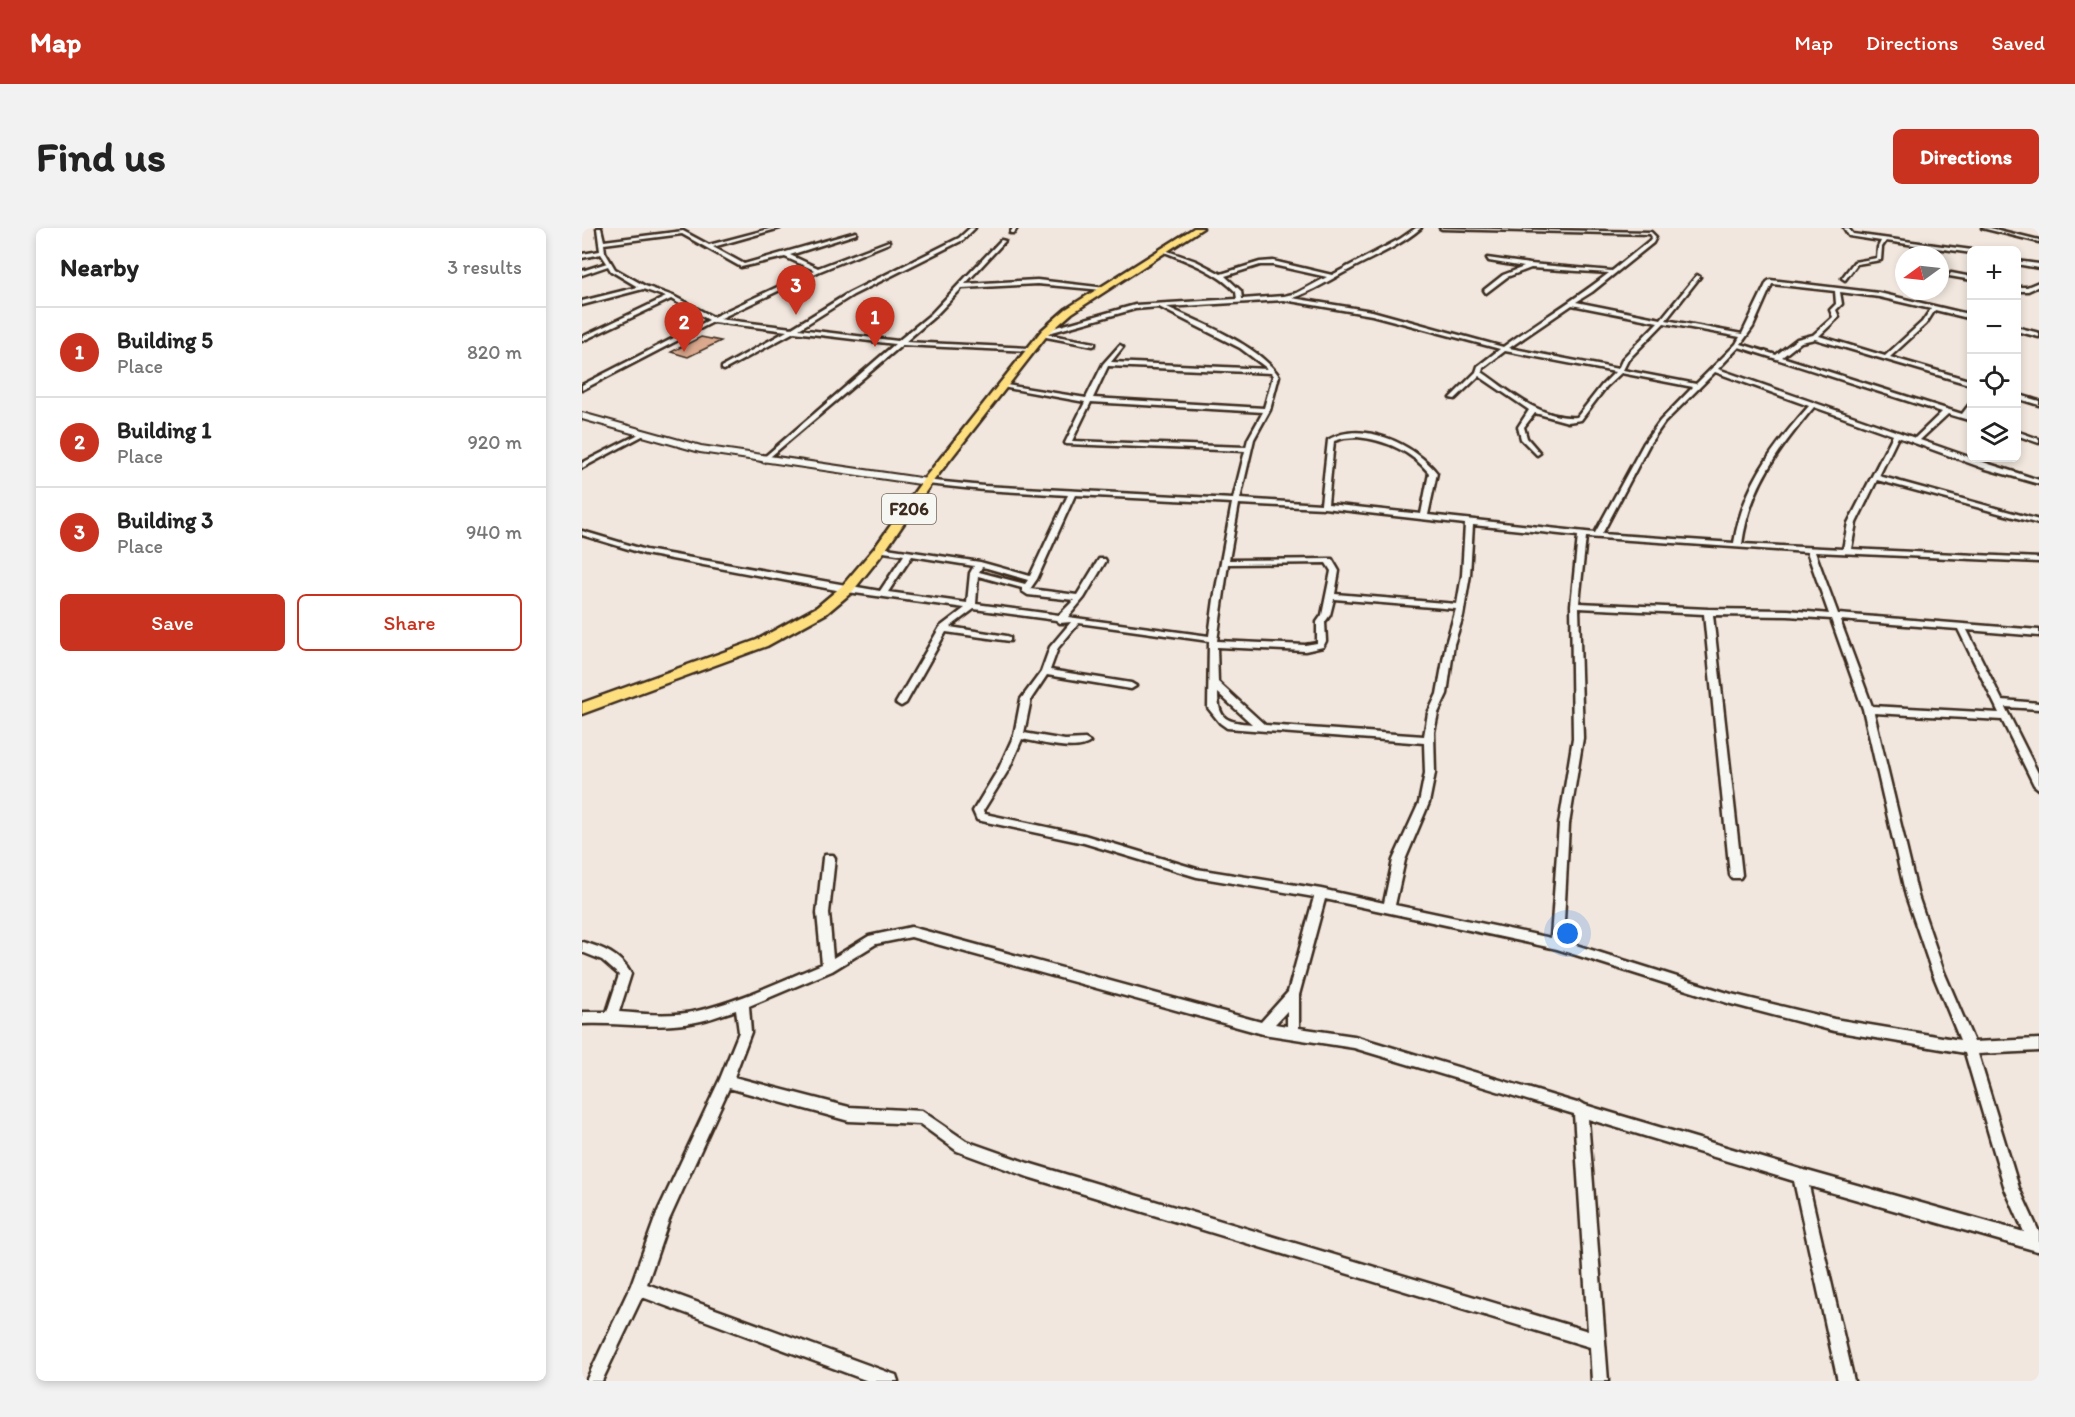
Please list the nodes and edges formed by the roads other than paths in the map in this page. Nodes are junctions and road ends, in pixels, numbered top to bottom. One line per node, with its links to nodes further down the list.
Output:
1 (599, 228): 17 (street)
2 (778, 228): 18 (street)
3 (973, 228): 56 (street)
4 (1419, 228): 35 (street)
5 (1442, 228): 8 (street)
6 (1846, 228): 12 (street)
7 (1984, 228): 14 (street)
8 (1567, 229): 9 (street)
9 (1594, 230): 31 (street)
10 (1192, 231): 20 (main road, F206)
11 (854, 233): 23 (street)
12 (1886, 239): 19 (street); 37 (street)
13 (1003, 241): 39 (street)
14 (2039, 241)
15 (887, 242): 30 (street)
16 (1967, 242): 19 (street)
17 (601, 243): 18 (street); 22 (street)
18 (707, 247): 23 (street)
19 (1962, 249): 21 (street)
20 (1164, 250): 34 (street); 42 (main road, F206)
21 (1967, 251)
22 (603, 252): 24 (street); 27 (street)
23 (786, 255): 30 (street)
24 (582, 256)
25 (1489, 259): 28 (street)
26 (2021, 263): 29 (street)
27 (609, 264): 32 (street); 41 (street)
28 (1530, 266): 31 (street); 45 (street)
29 (2039, 266)
30 (818, 270): 55 (street)
31 (1612, 272): 50 (street)
32 (582, 273)
33 (1951, 275): 38 (street)
34 (1221, 276): 35 (street); 48 (street)
35 (1334, 277): 47 (street)
36 (1697, 277): 54 (street)
37 (1845, 278)
38 (1967, 278)
39 (963, 284): 42 (street); 63 (street)
40 (2039, 284): 43 (street)
41 (643, 287): 46 (street); 49 (street)
42 (1103, 288): 58 (main road, F206)
43 (2021, 289)
44 (1837, 290): 52 (street); 60 (street); 61 (street)
45 (1486, 291)
46 (671, 297): 55 (street); 62 (street)
47 (1284, 298): 48 (street); 67 (street)
48 (1240, 301): 51 (street)
49 (582, 303)
50 (1570, 303): 54 (street); 67 (street)
51 (1159, 305): 58 (street); 74 (street)
52 (1934, 308): 53 (street); 70 (street)
53 (1967, 316)
54 (1664, 319): 60 (street); 75 (street)
55 (714, 320): 56 (street); 80 (street)
56 (794, 329): 63 (street); 72 (street)
57 (2021, 330): 59 (street)
58 (1044, 333): 64 (street); 68 (main road, F206)
59 (2039, 335)
60 (1743, 336): 65 (street)
61 (1815, 338): 69 (street); 70 (street)
62 (582, 339)
63 (898, 343): 68 (street); 98 (street)
64 (1093, 344)
65 (1738, 345): 69 (street); 73 (street)
66 (1120, 347): 71 (street)
67 (1505, 349): 75 (street); 76 (street)
68 (1029, 350): 78 (main road, F206)
69 (1778, 357): 88 (street)
70 (1887, 357): 77 (street)
71 (1106, 364): 74 (street); 83 (street)
72 (724, 368)
73 (1715, 370): 79 (street); 85 (street)
74 (1274, 371): 86 (street)
75 (1620, 371): 79 (street); 87 (street)
76 (1479, 373): 81 (street); 87 (street)
77 (1967, 381)
78 (1002, 385): 83 (street); 101 (main road, F206)
79 (1695, 386): 111 (street)
80 (582, 388)
81 (1454, 398)
82 (2021, 398): 84 (street)
83 (1088, 400): 86 (street); 96 (street)
84 (2039, 403)
85 (1813, 405): 92 (street); 112 (street)
86 (1267, 410): 96 (street)
87 (1533, 411): 97 (street)
88 (1947, 411): 90 (street); 94 (street)
89 (582, 416): 91 (street)
90 (1967, 417)
91 (643, 435): 98 (street); 99 (street)
92 (1896, 435): 94 (street); 100 (street)
93 (2021, 435): 95 (street)
94 (1916, 441): 102 (street)
95 (2039, 441)
96 (1249, 449): 104 (street)
97 (1537, 453)
98 (764, 460): 101 (street)
99 (582, 466)
100 (1876, 477): 108 (street); 115 (street)
101 (927, 482): 103 (street); 113 (main road, F206)
102 (2039, 482)
103 (1072, 493): 104 (street); 124 (street)
104 (1236, 500): 105 (street); 120 (street)
105 (1323, 506): 106 (street); 106 (street)
106 (1424, 516): 107 (street)
107 (1469, 522): 110 (street); 131 (street)
108 (2039, 522)
109 (582, 533): 125 (street)
110 (1582, 534): 111 (street); 129 (street)
111 (1597, 536): 112 (street)
112 (1738, 546): 114 (street)
113 (880, 549): 116 (street); 125 (main road, F206)
114 (1811, 550): 115 (street); 133 (street)
115 (1847, 552): 119 (street)
116 (910, 553): 121 (street); 126 (street)
117 (1102, 561): 128 (street)
118 (1242, 561): 120 (street); 123 (street); 127 (street)
119 (2039, 561)
120 (1226, 562): 123 (street)
121 (980, 564): 122 (street); 124 (street)
122 (974, 573): 124 (street); 130 (street)
123 (1222, 579): 140 (street)
124 (1031, 583): 128 (street)
125 (846, 589): 126 (street); 149 (main road, F206)
126 (882, 594): 130 (street)
127 (1329, 596): 131 (street); 140 (street)
128 (1080, 598): 134 (street)
129 (1575, 605): 132 (street); 161 (street)
130 (971, 607): 134 (street); 136 (street)
131 (1460, 607): 154 (street)
132 (1708, 612): 133 (street); 158 (street)
133 (1834, 618): 137 (street); 150 (street)
134 (1060, 620): 135 (street)
135 (1076, 622): 140 (street); 141 (street)
136 (944, 629): 139 (street); 146 (street)
137 (1962, 629): 138 (street); 147 (street)
138 (2039, 633)
139 (1007, 639)
140 (1213, 641): 142 (street)
141 (1045, 672): 143 (street); 153 (street)
142 (1213, 683): 144 (street); 145 (street)
143 (1131, 686)
144 (1213, 696): 145 (street); 152 (street)
145 (1230, 701): 152 (street)
146 (901, 703)
147 (2000, 703): 148 (street); 151 (street)
148 (2039, 706)
149 (582, 709)
150 (1868, 709): 151 (street); 171 (street)
151 (2005, 717): 156 (street)
152 (1262, 728): 154 (street)
153 (1019, 735): 155 (street); 159 (street)
154 (1430, 740): 160 (street)
155 (1085, 742)
156 (2039, 784)
157 (830, 858): 163 (street)
158 (1736, 876)
159 (1320, 894): 160 (street); 164 (street)
160 (1388, 909): 161 (street)
161 (1557, 944): 171 (street)
162 (582, 947): 166 (street)
163 (828, 968): 165 (street); 168 (street)
164 (1293, 995): 168 (street); 169 (street)
165 (742, 1003): 166 (street); 172 (street)
166 (611, 1017): 167 (street)
167 (582, 1018)
168 (1263, 1028): 169 (street)
169 (1293, 1032): 173 (street)
170 (2039, 1044): 171 (street)
171 (1970, 1048): 175 (street)
172 (726, 1081): 176 (street); 177 (street)
173 (1580, 1108): 174 (street); 177 (street)
174 (1800, 1176): 175 (street); 181 (street)
175 (2037, 1244)
176 (638, 1287): 178 (street); 179 (street)
177 (1598, 1342): 180 (street)
178 (594, 1381)
179 (890, 1381)
180 (1600, 1381)
181 (1846, 1381)

